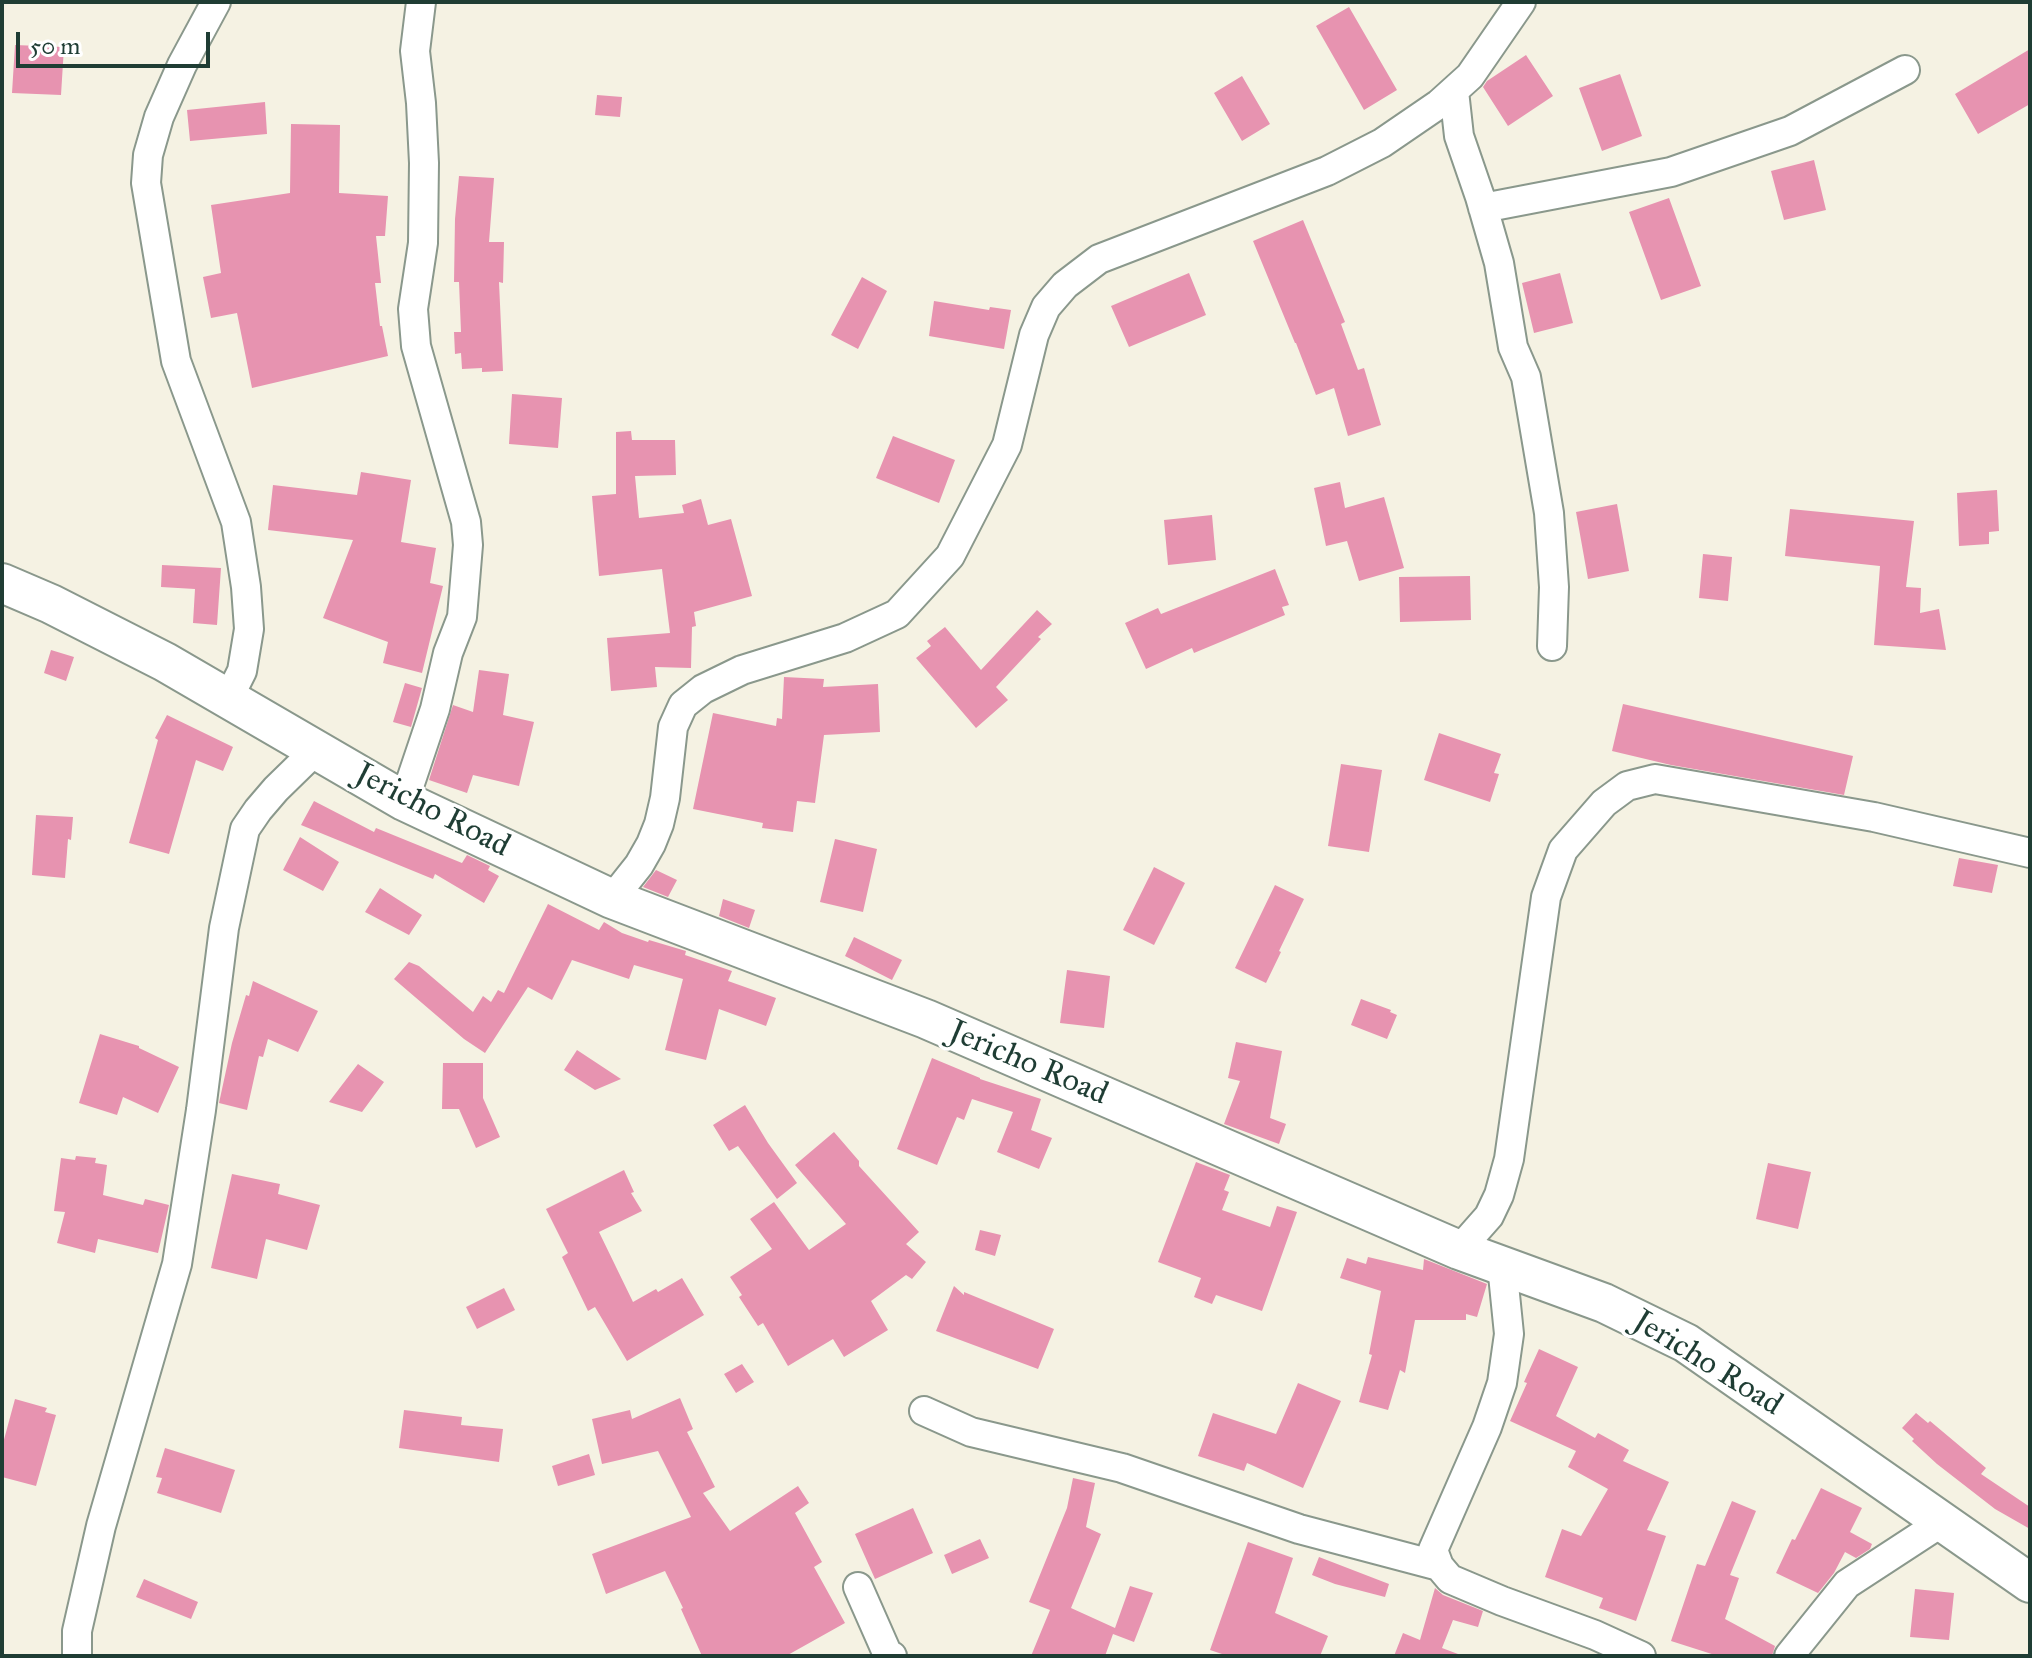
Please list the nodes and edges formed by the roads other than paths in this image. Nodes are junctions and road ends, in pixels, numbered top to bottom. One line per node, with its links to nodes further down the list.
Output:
1 (216, 2): 9 (street)
2 (421, 2): 11 (street)
3 (1521, 2): 5 (street)
4 (1905, 70): 6 (street)
5 (1454, 91): 6 (street); 13 (street)
6 (1483, 208): 8 (street)
7 (2, 583): 9 (street, Jericho Road)
8 (1552, 646)
9 (228, 699): 10 (street, Jericho Road)
10 (316, 750): 11 (street, Jericho Road); 22 (street)
11 (404, 801): 13 (street, Jericho Road)
12 (2030, 853): 14 (street)
13 (612, 899): 14 (street, Jericho Road)
14 (1459, 1250): 15 (street, Jericho Road)
15 (1502, 1265): 17 (street, Jericho Road); 18 (street)
16 (924, 1411): 18 (street)
17 (1942, 1522): 19 (street, Jericho Road); 24 (street)
18 (1439, 1566): 21 (street)
19 (2030, 1583)
20 (858, 1587): 23 (street)
21 (1629, 1653)
22 (77, 1656)
23 (892, 1656)
24 (1789, 1656)

